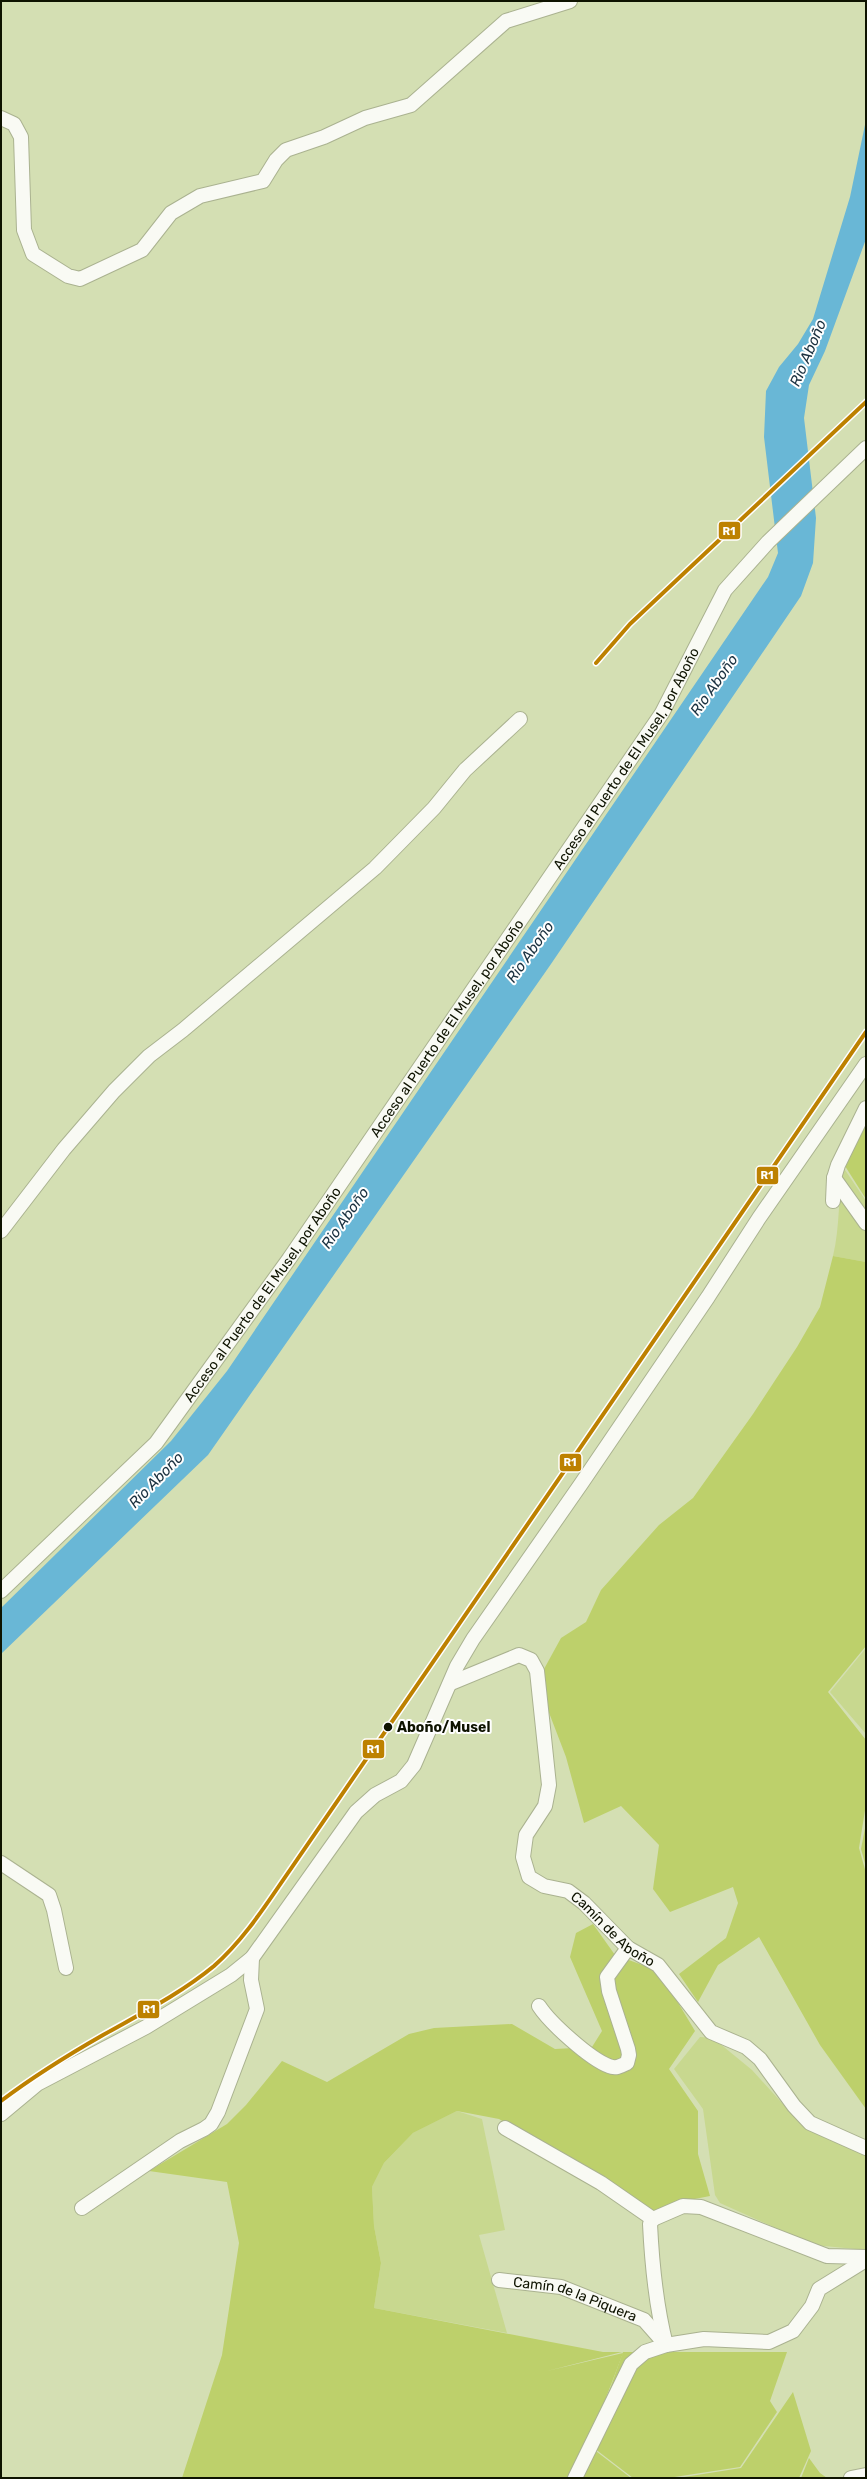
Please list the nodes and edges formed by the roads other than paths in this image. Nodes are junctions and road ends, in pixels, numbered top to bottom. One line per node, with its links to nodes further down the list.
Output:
1 (570, 1): 2 (street)
2 (1, 118)
3 (866, 448): 11 (street, Acceso al Puerto de El Musel, por Aboño)
4 (520, 719): 10 (street)
5 (866, 1064): 12 (street)
6 (866, 1108): 7 (street)
7 (834, 1178): 8 (street); 9 (street)
8 (833, 1201)
9 (866, 1223)
10 (1, 1231)
11 (1, 1591)
12 (451, 1683): 14 (street, Camín de Aboño); 15 (street)
13 (1, 1863): 16 (street)
14 (628, 1948): 17 (street); 20 (street, Camín de Aboño)
15 (252, 1958): 18 (street); 21 (street)
16 (66, 1968)
17 (539, 2006)
18 (1, 2114)
19 (505, 2128): 22 (street)
20 (866, 2148)
21 (82, 2208)
22 (653, 2219): 23 (street); 25 (street)
23 (866, 2259): 25 (street)
24 (500, 2280): 25 (street, Camín de la Piquera)
25 (666, 2346): 27 (street)
26 (866, 2474): 28 (street)
27 (574, 2478)
28 (851, 2478)

